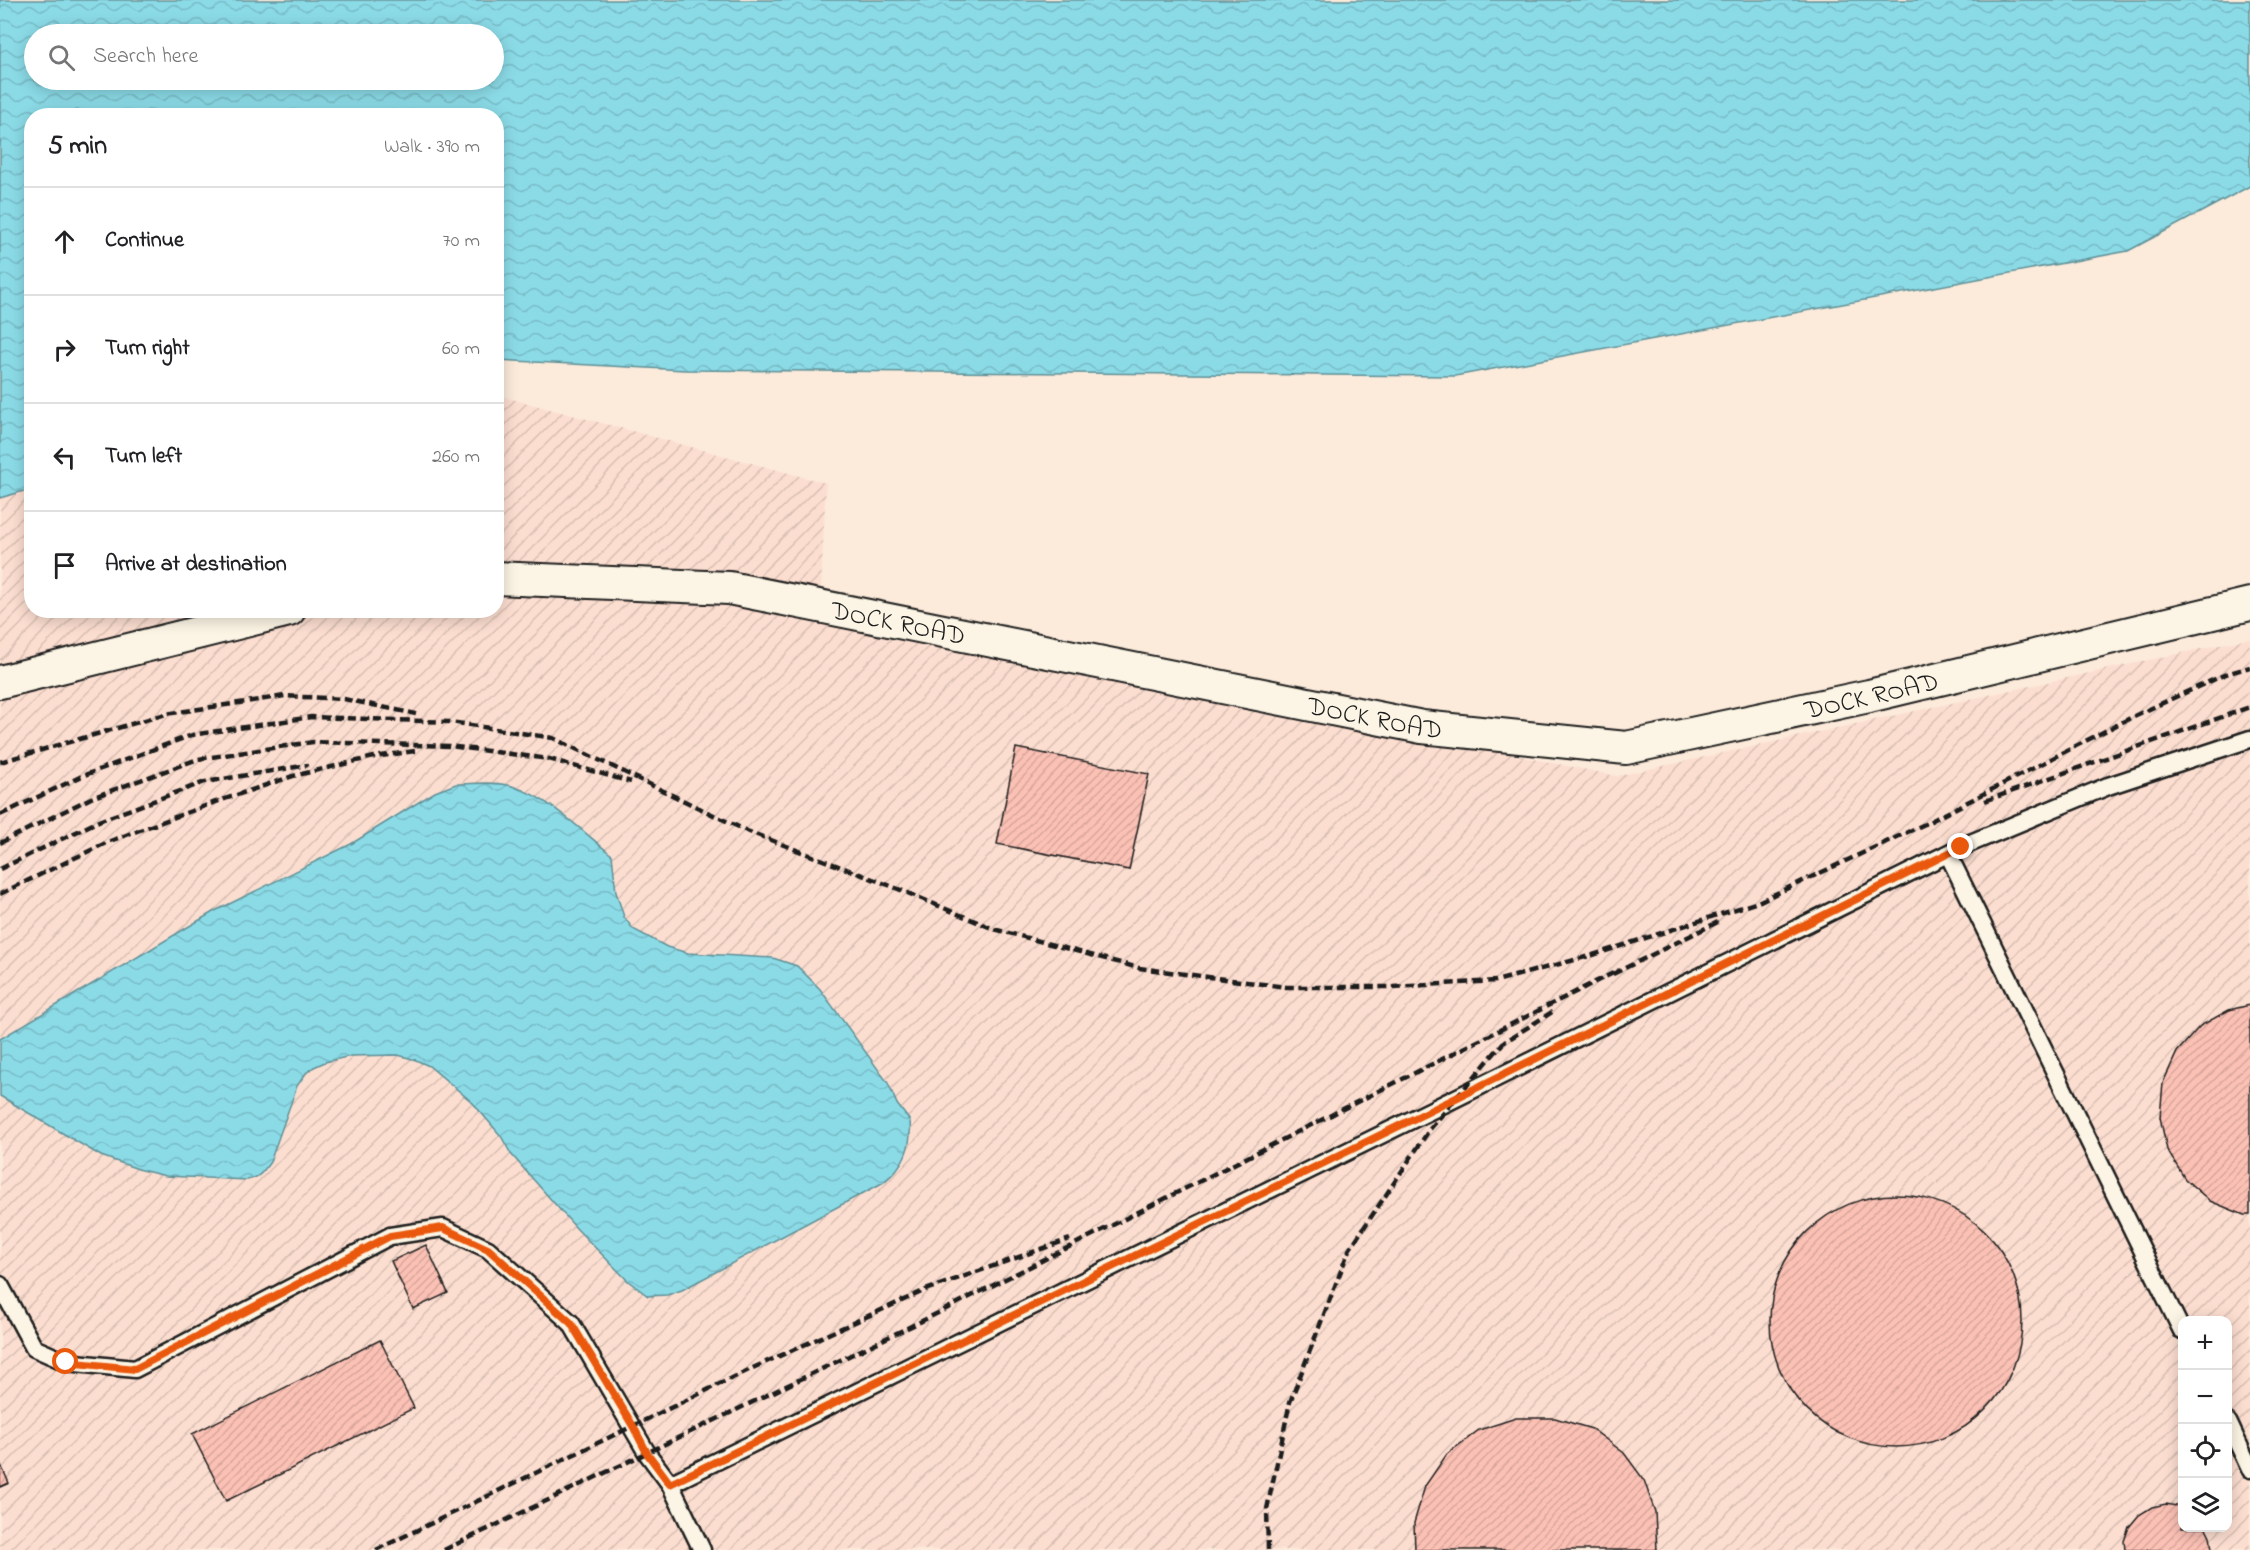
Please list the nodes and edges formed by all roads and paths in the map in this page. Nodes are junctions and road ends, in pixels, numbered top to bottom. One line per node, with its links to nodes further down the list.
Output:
1 (504, 578): 2 (street, DOCK ROAD)
2 (2250, 604)
3 (257, 618): 4 (street)
4 (0, 682)
5 (2250, 739): 6 (lane)
6 (1948, 854): 8 (lane); 11 (lane)
7 (0, 1285): 11 (lane)
8 (2178, 1323)
9 (2229, 1424): 10 (lane)
10 (2250, 1469)
11 (670, 1484): 12 (lane)
12 (702, 1550)

